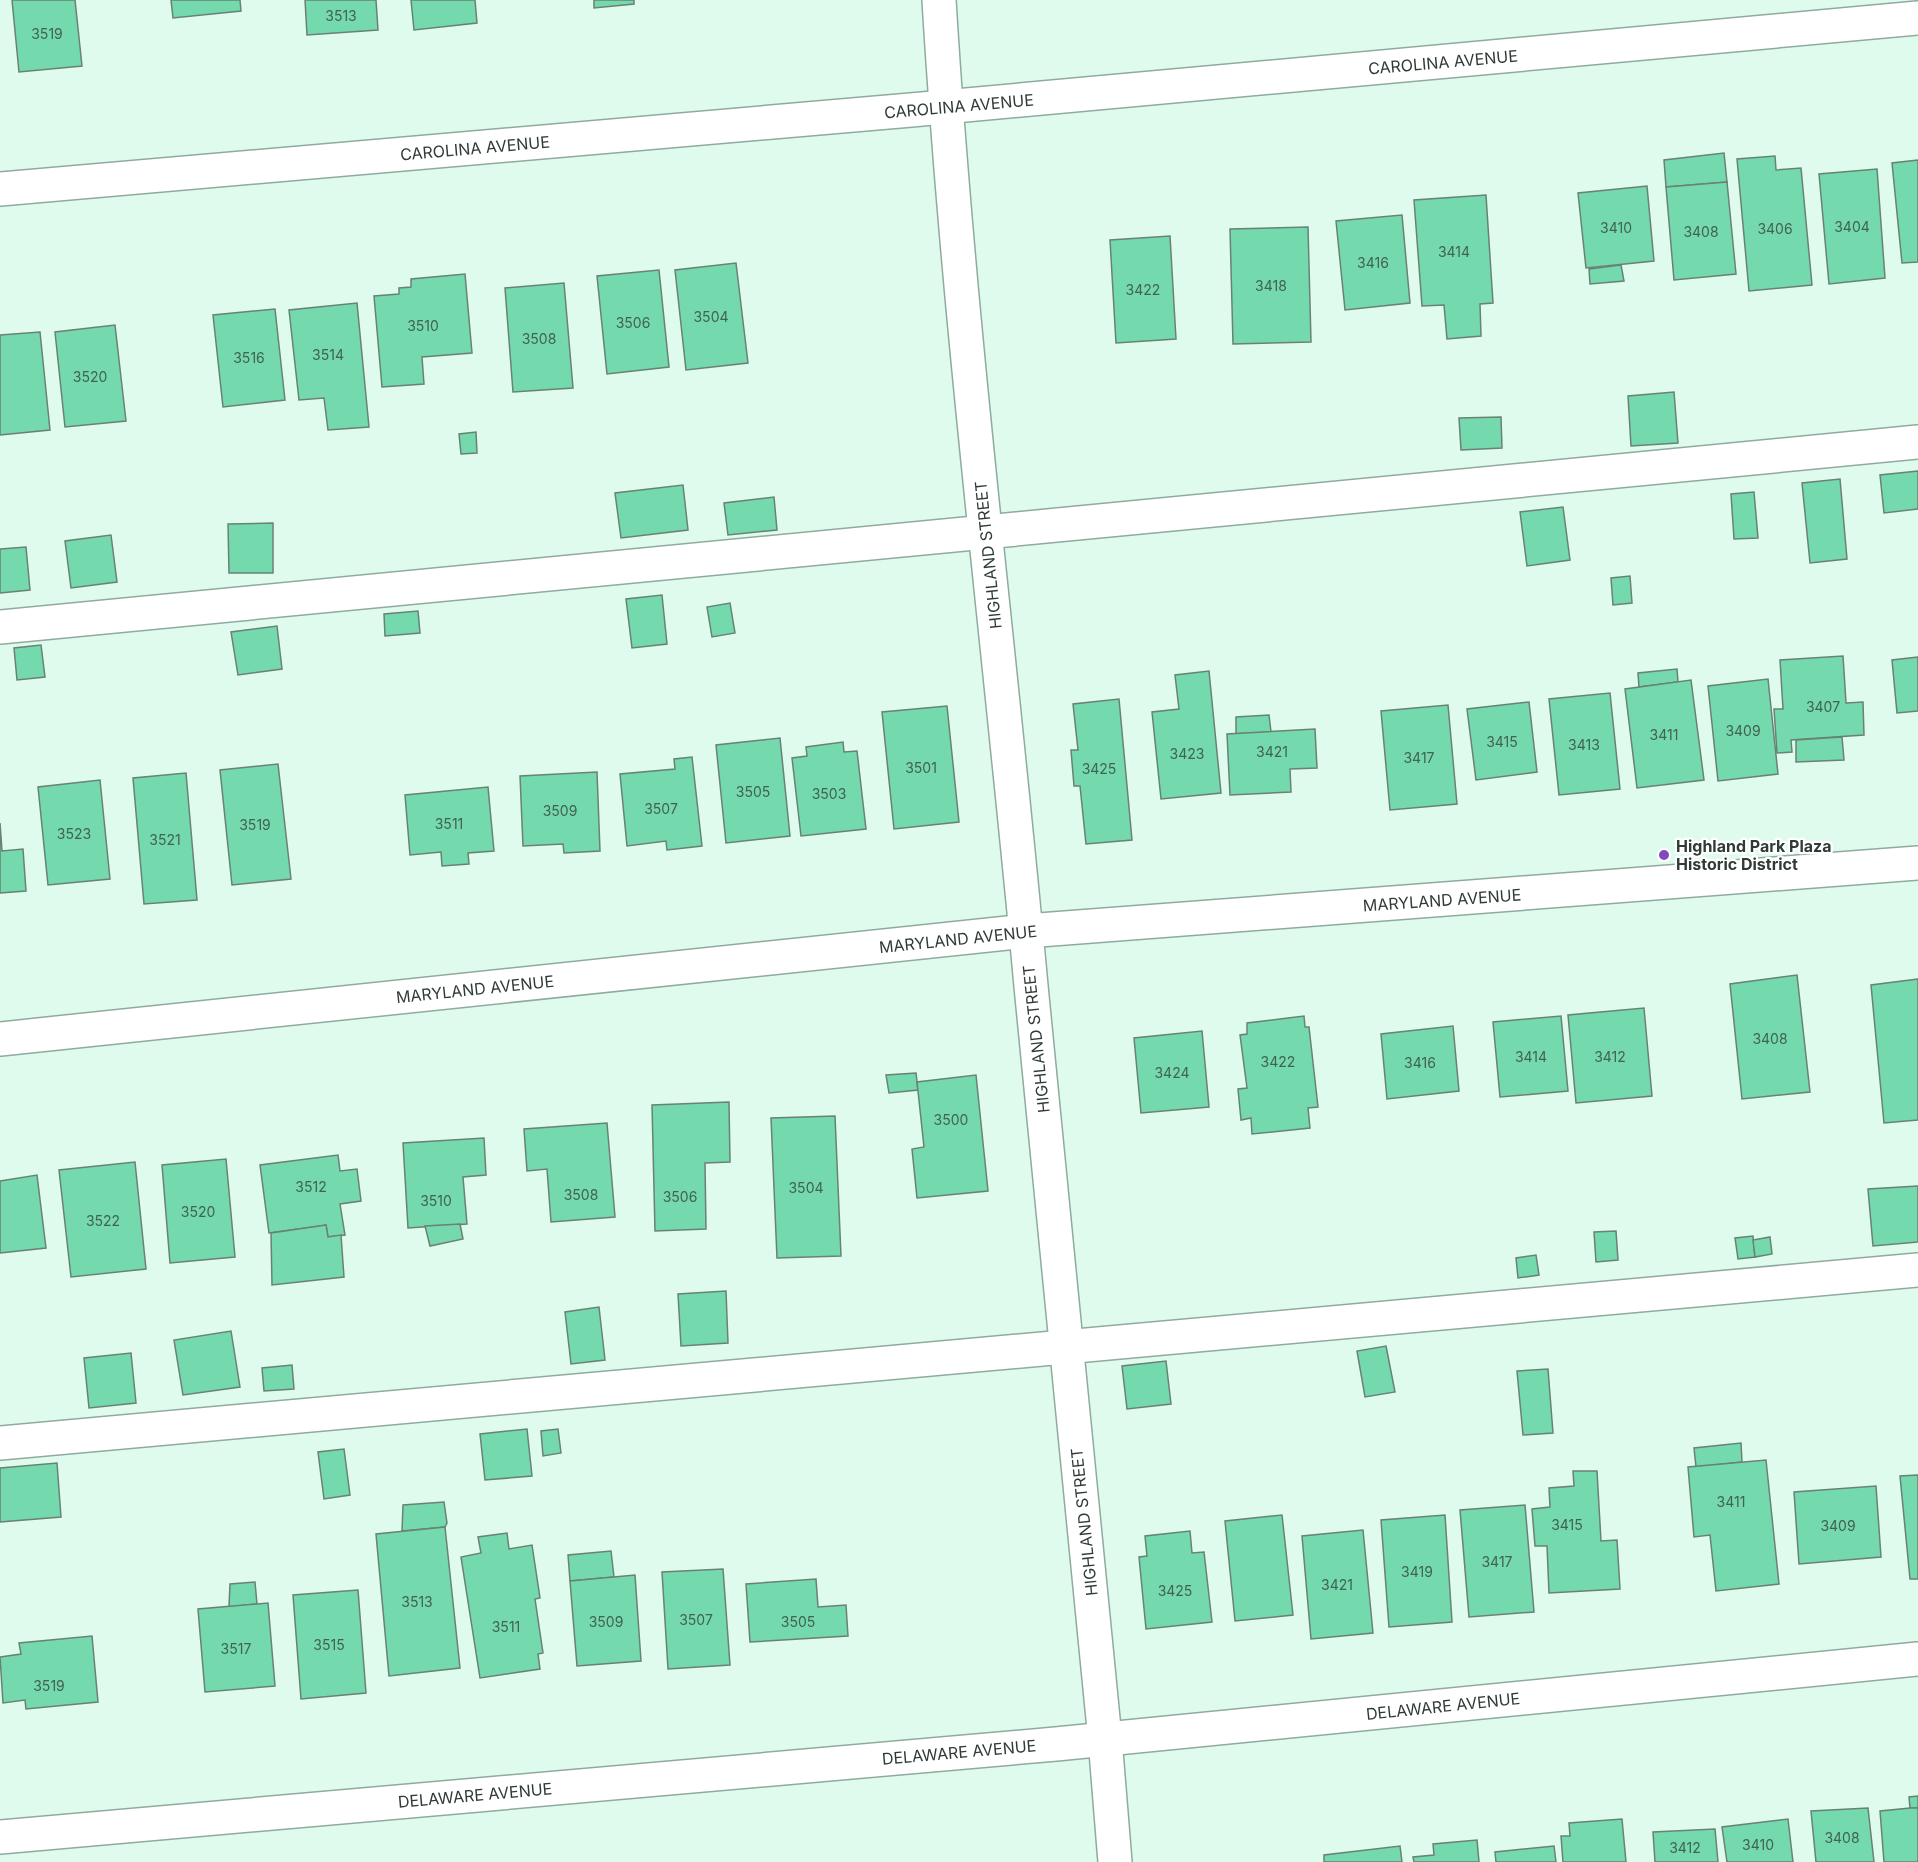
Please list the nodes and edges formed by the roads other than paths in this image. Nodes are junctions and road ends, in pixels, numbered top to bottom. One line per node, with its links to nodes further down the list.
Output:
1 (939, 0): 3 (street, HIGHLAND STREET)
2 (1918, 18): 3 (street, CAROLINA AVENUE)
3 (946, 107): 4 (street, CAROLINA AVENUE); 6 (street, HIGHLAND STREET)
4 (0, 189)
5 (1918, 442): 6 (street)
6 (985, 532): 7 (street); 9 (street, HIGHLAND STREET)
7 (0, 627)
8 (1918, 863): 9 (street, MARYLAND AVENUE)
9 (1026, 931): 10 (street, MARYLAND AVENUE); 12 (street, HIGHLAND STREET)
10 (0, 1039)
11 (1918, 1270): 12 (street)
12 (1066, 1347): 13 (street); 15 (street, HIGHLAND STREET)
13 (0, 1443)
14 (1918, 1659): 15 (street, DELAWARE AVENUE)
15 (1106, 1739): 16 (street, DELAWARE AVENUE); 17 (street, HIGHLAND STREET)
16 (0, 1837)
17 (1115, 1862)

